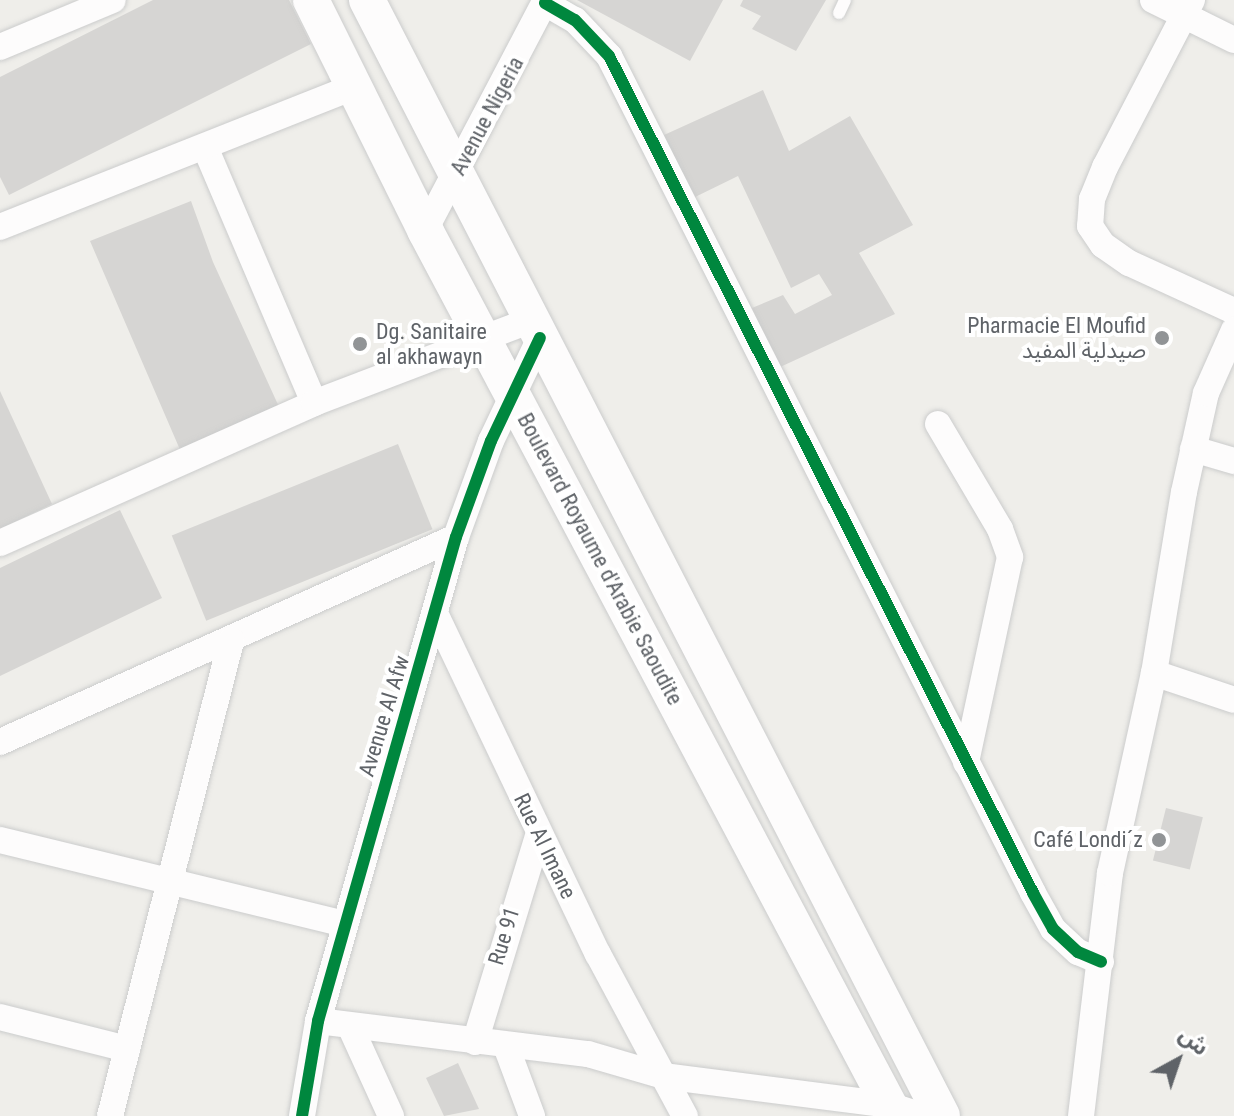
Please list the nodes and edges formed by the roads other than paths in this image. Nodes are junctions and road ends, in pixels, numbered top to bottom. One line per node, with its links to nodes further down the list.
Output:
1 (113, 0): 7 (street)
2 (311, 0): 12 (main road, Boulevard Royaume d'Arabie Saoudite)
3 (367, 0): 14 (main road)
4 (845, 0): 9 (lane)
5 (1153, 0): 8 (street)
6 (546, 2): 14 (street, Avenue Nigeria); 33 (street)
7 (82, 6): 11 (street)
8 (1189, 6): 10 (street); 17 (street)
9 (839, 13)
10 (1234, 40)
11 (0, 47)
12 (354, 87): 13 (street); 16 (main road, Boulevard Royaume d'Arabie Saoudite)
13 (205, 147): 15 (street); 22 (street)
14 (458, 170): 16 (street, Avenue Nigeria); 18 (main road)
15 (0, 227)
16 (425, 230): 20 (main road, Boulevard Royaume d'Arabie Saoudite)
17 (1234, 311)
18 (536, 329): 20 (street); 21 (street, Avenue Al Afw); 53 (main road)
19 (1234, 330): 24 (street)
20 (485, 340): 21 (main road, Boulevard Royaume d'Arabie Saoudite); 22 (street)
21 (512, 392): 26 (street, Avenue Al Afw); 46 (main road, Boulevard Royaume d'Arabie Saoudite)
22 (314, 403): 27 (street)
23 (938, 424): 33 (street)
24 (1193, 449): 25 (street); 30 (street)
25 (1234, 461)
26 (456, 537): 28 (street, Avenue Al Afw); 29 (street)
27 (0, 543)
28 (435, 613): 34 (street, Rue Al Imane); 37 (street, Avenue Al Afw)
29 (231, 640): 32 (street); 36 (street)
30 (1154, 673): 31 (street); 38 (street)
31 (1234, 700)
32 (0, 742)
33 (966, 762): 38 (street)
34 (539, 833): 42 (street, Rue 91); 45 (street, Rue Al Imane)
35 (0, 840): 36 (street)
36 (169, 881): 37 (street); 44 (street)
37 (344, 924): 40 (street, Avenue Al Afw)
38 (1101, 962): 54 (street)
39 (0, 1017): 44 (street)
40 (318, 1021): 41 (street); 48 (street, Avenue Al Afw)
41 (350, 1026): 42 (street); 49 (street)
42 (475, 1042): 43 (street)
43 (506, 1046): 45 (street); 50 (street)
44 (127, 1049): 47 (street)
45 (663, 1076): 46 (street); 51 (street, Rue Al Imane)
46 (892, 1111): 52 (street)
47 (110, 1116)
48 (302, 1116)
49 (391, 1116)
50 (532, 1116)
51 (685, 1116)
52 (923, 1116)
53 (942, 1116)
54 (1081, 1116)

